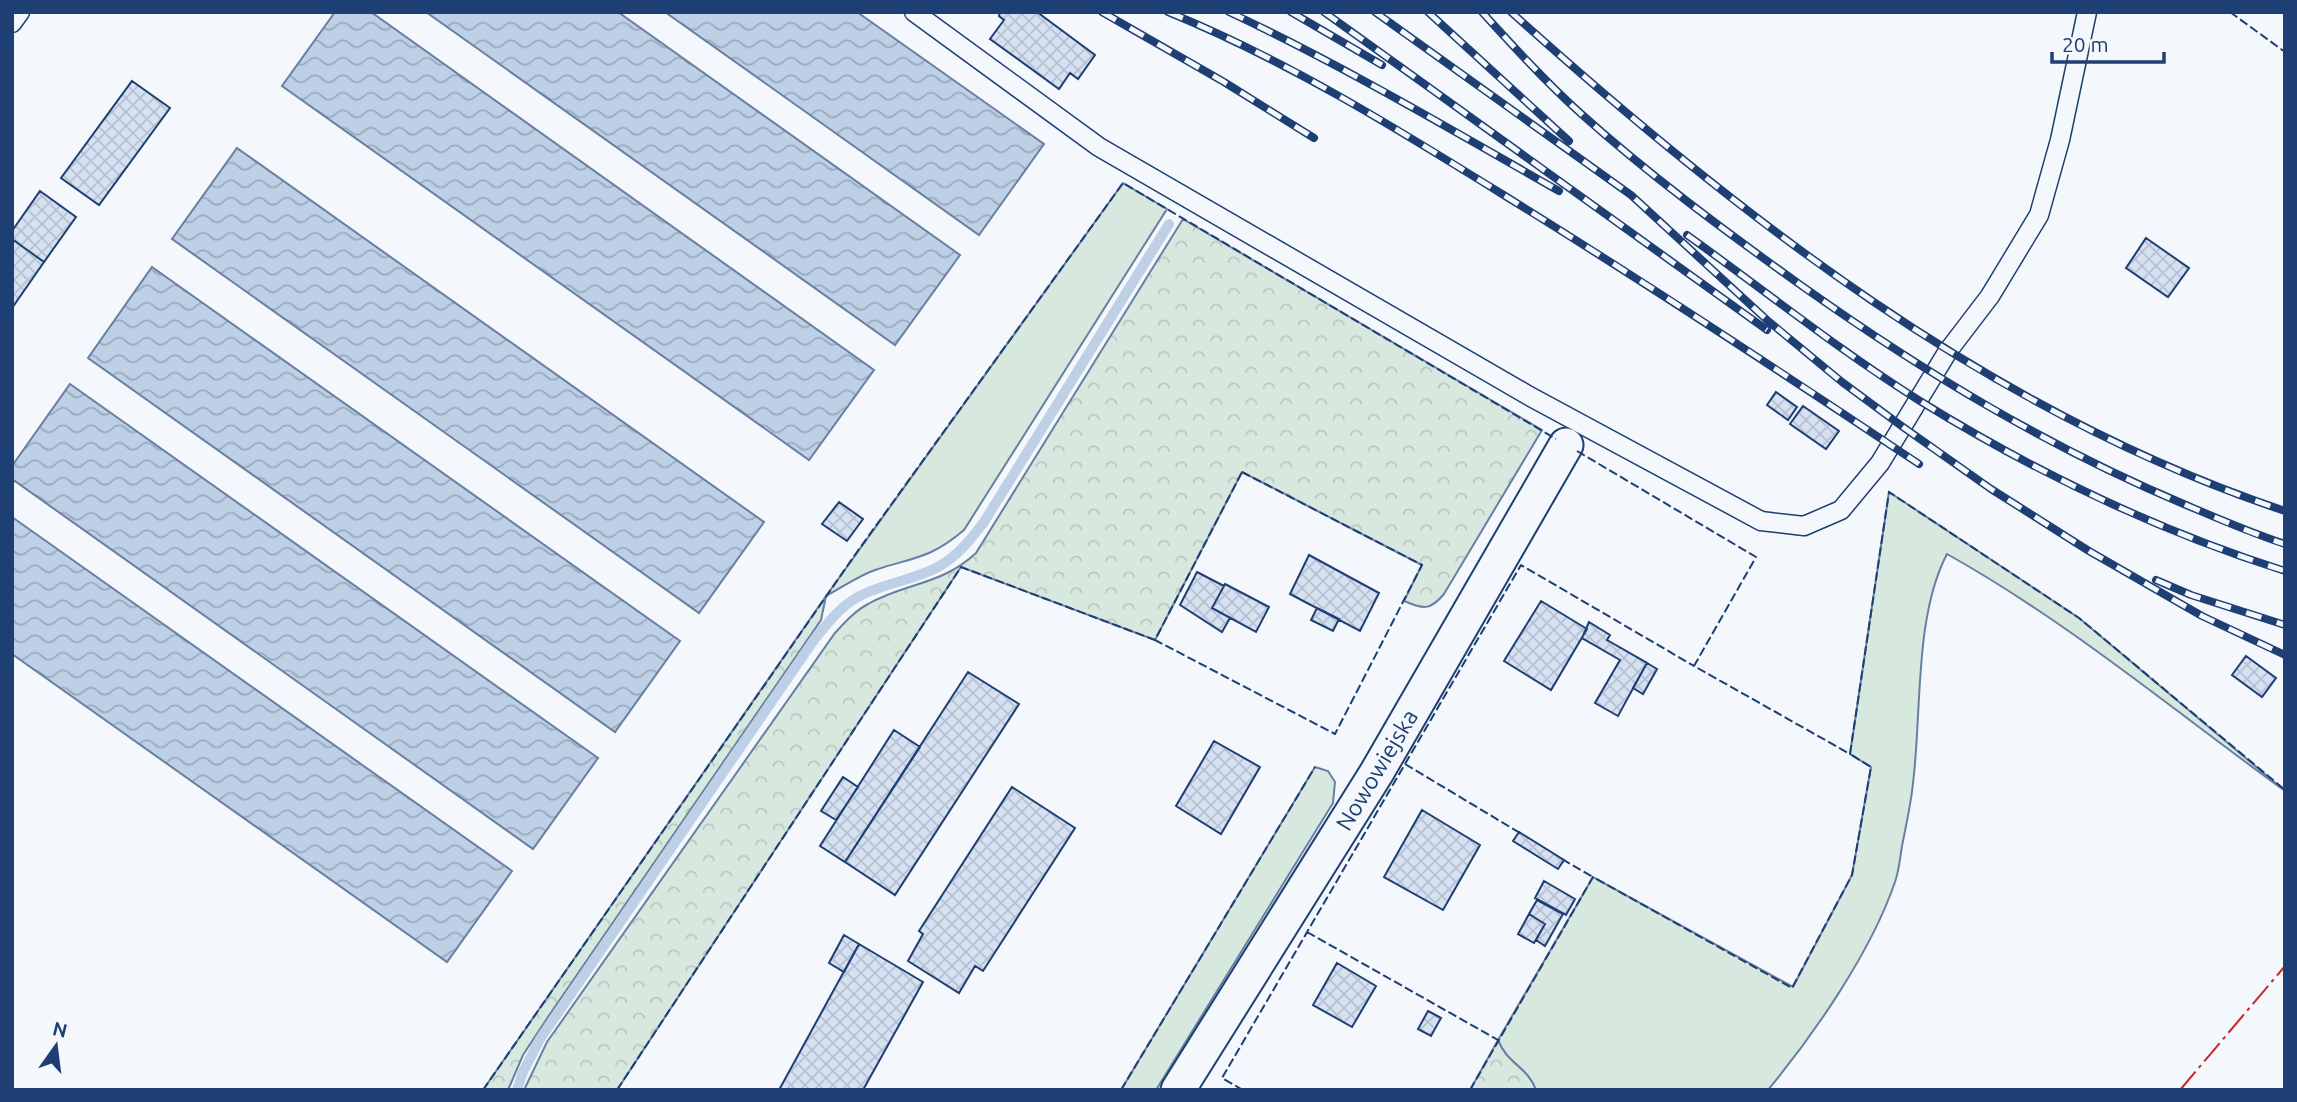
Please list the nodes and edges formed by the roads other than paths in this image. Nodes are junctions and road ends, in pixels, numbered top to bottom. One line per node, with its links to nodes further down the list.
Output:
1 (20, 12): 4 (lane)
2 (914, 12): 3 (lane)
3 (2088, 12)
4 (12, 23)
5 (1566, 445): 6 (street, Nowowiejska)
6 (1178, 1090)

